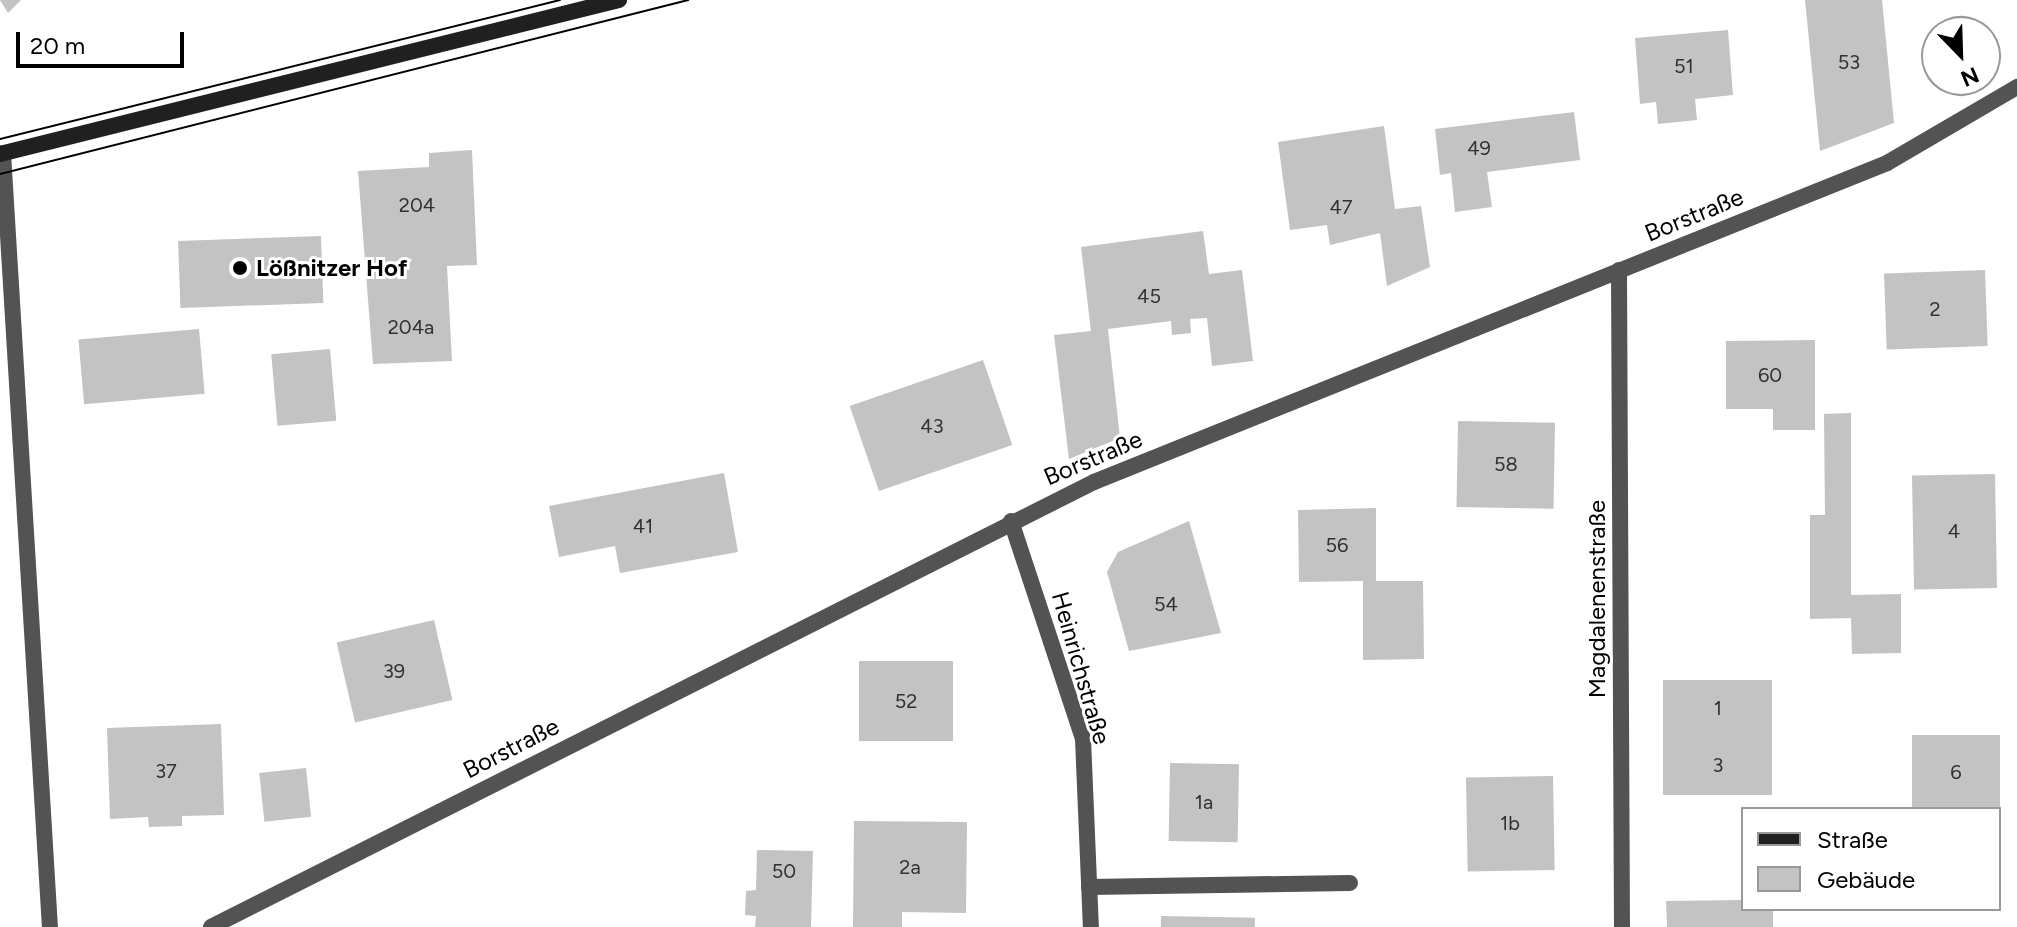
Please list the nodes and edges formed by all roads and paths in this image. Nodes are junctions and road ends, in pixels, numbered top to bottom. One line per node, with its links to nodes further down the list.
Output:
1 (619, 0): 3 (main road)
2 (2017, 87): 4 (street, Borstraße)
3 (1, 154): 8 (street)
4 (1619, 270): 5 (street, Borstraße); 11 (street, Magdalenenstraße)
5 (1011, 521): 7 (street, Heinrichstraße); 9 (street, Borstraße)
6 (1350, 883): 7 (street)
7 (1089, 887): 10 (street, Heinrichstraße)
8 (50, 927)
9 (211, 927)
10 (1091, 927)
11 (1622, 927)

